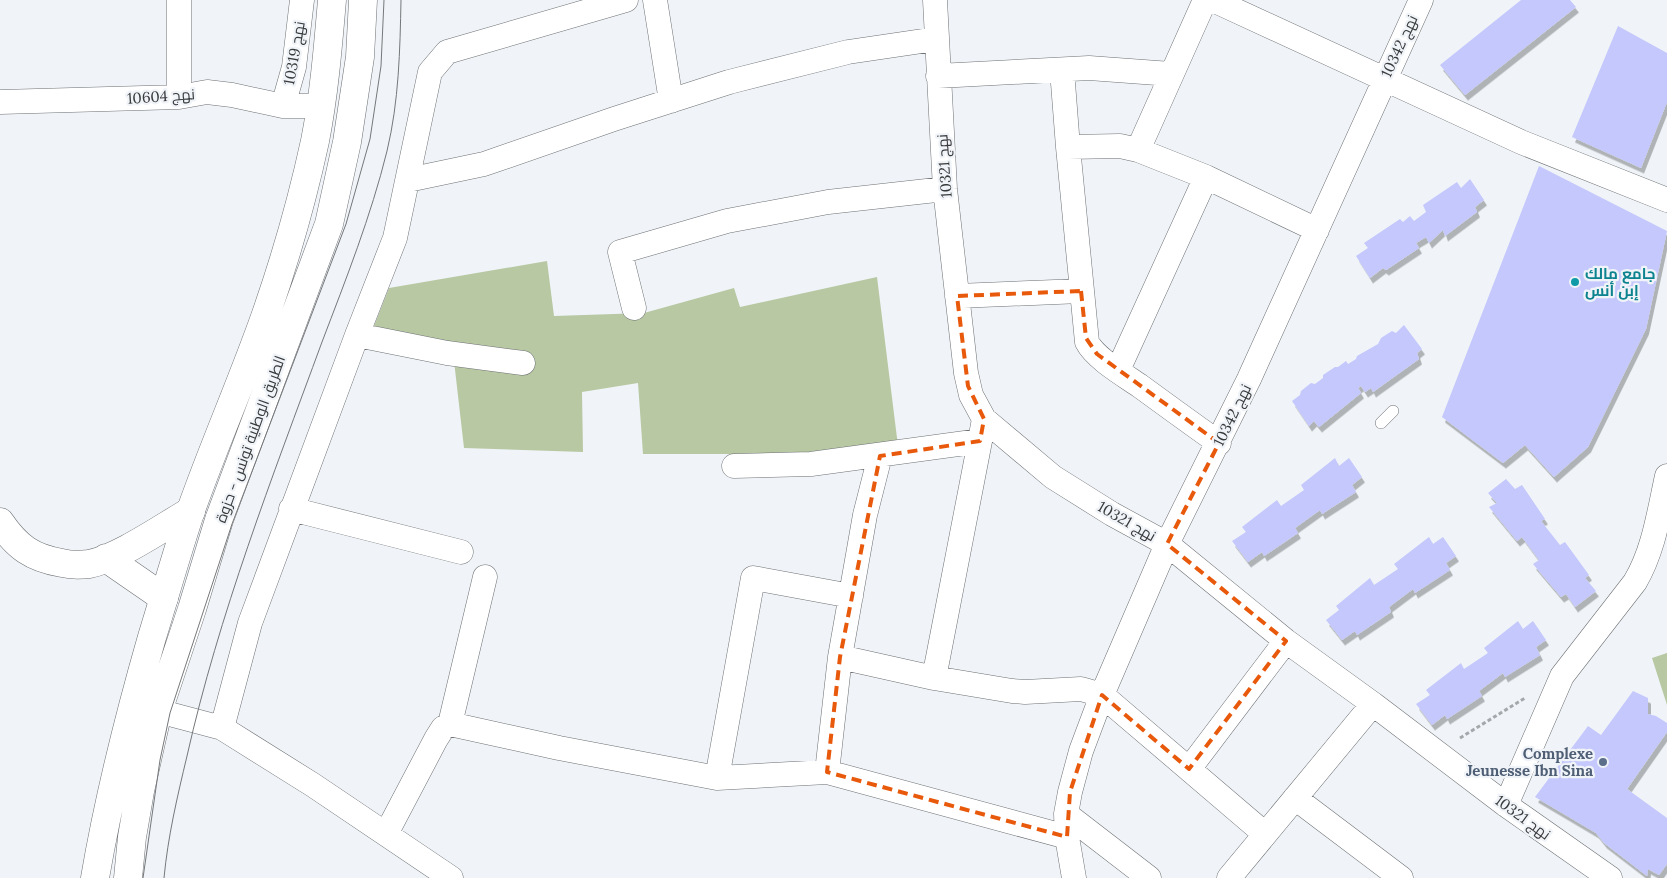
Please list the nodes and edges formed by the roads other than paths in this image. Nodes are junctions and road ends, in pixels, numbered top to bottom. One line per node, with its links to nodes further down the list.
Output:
1 (179, 0): 16 (street)
2 (302, 0): 19 (street, نهج 10319)
3 (332, 0): 20 (main road, الطريق الوطنية تونس - حزوة)
4 (363, 0): 55 (main road, الطريق الوطنية تونس - حزوة)
5 (626, 0): 24 (street)
6 (655, 0): 17 (street)
7 (935, 0): 11 (street, نهج 10321)
8 (1205, 0): 13 (street)
9 (1212, 0): 15 (street)
10 (1421, 0): 15 (street, نهج 10342)
11 (936, 39): 14 (street, نهج 10321); 17 (street)
12 (1062, 70): 13 (street); 14 (street); 21 (street)
13 (1171, 74): 22 (street)
14 (938, 76): 25 (street, نهج 10321)
15 (1384, 80): 26 (street); 27 (street, نهج 10342)
16 (179, 97): 18 (street, نهج 10604); 19 (street, نهج 10604)
17 (671, 101): 24 (street)
18 (0, 102)
19 (283, 106): 20 (street, نهج 10604)
20 (320, 106): 42 (main road, الطريق الوطنية تونس - حزوة)
21 (1068, 147): 22 (street); 28 (street)
22 (1138, 150): 23 (street)
23 (1206, 177): 27 (street); 33 (street)
24 (408, 180): 31 (street)
25 (945, 189): 29 (street, نهج 10321); 30 (street)
26 (1667, 200)
27 (1317, 230): 37 (street, نهج 10342)
28 (1081, 292): 29 (street); 33 (street)
29 (957, 296): 36 (street, نهج 10321)
30 (634, 308)
31 (357, 335): 32 (street); 41 (street)
32 (523, 363)
33 (1118, 370): 37 (street)
34 (1393, 411): 35 (lane)
35 (1380, 423)
36 (982, 430): 38 (street); 44 (street, نهج 10321); 52 (street)
37 (1219, 443): 44 (street, نهج 10342)
38 (880, 456): 39 (street); 48 (street)
39 (734, 466)
40 (1667, 476): 62 (street)
41 (291, 509): 45 (street); 57 (street)
42 (191, 511): 46 (main road); 49 (main road, الطريق الوطنية تونس - حزوة)
43 (0, 522): 46 (main road)
44 (1167, 544): 50 (street, نهج 10321); 53 (street, نهج 10342)
45 (461, 552)
46 (106, 558): 49 (main road)
47 (485, 577): 56 (street)
48 (851, 596): 51 (street); 60 (street)
49 (164, 598): 67 (main road, الطريق الوطنية تونس - حزوة)
50 (1286, 641): 54 (street, نهج 10321); 58 (street)
51 (840, 657): 52 (street); 59 (street)
52 (934, 678): 53 (street)
53 (1102, 695): 58 (street); 63 (street, نهج 10342)
54 (1373, 704): 61 (street); 62 (street, نهج 10321)
55 (158, 711): 57 (street); 68 (main road, الطريق الوطنية تونس - حزوة)
56 (450, 724): 60 (street); 64 (street)
57 (222, 728): 64 (street)
58 (1190, 769): 65 (street)
59 (827, 772): 60 (street); 63 (street)
60 (716, 778)
61 (1295, 798): 65 (street); 73 (street)
62 (1506, 805): 66 (street, نهج 10321)
63 (1067, 826): 70 (street); 71 (street)
64 (386, 834): 69 (street)
65 (1265, 834): 72 (street)
66 (1579, 869): 74 (street, نهج 10321)
67 (95, 878)
68 (128, 878)
69 (451, 878)
70 (1074, 878)
71 (1150, 878)
72 (1229, 878)
73 (1401, 878)
74 (1610, 878)

